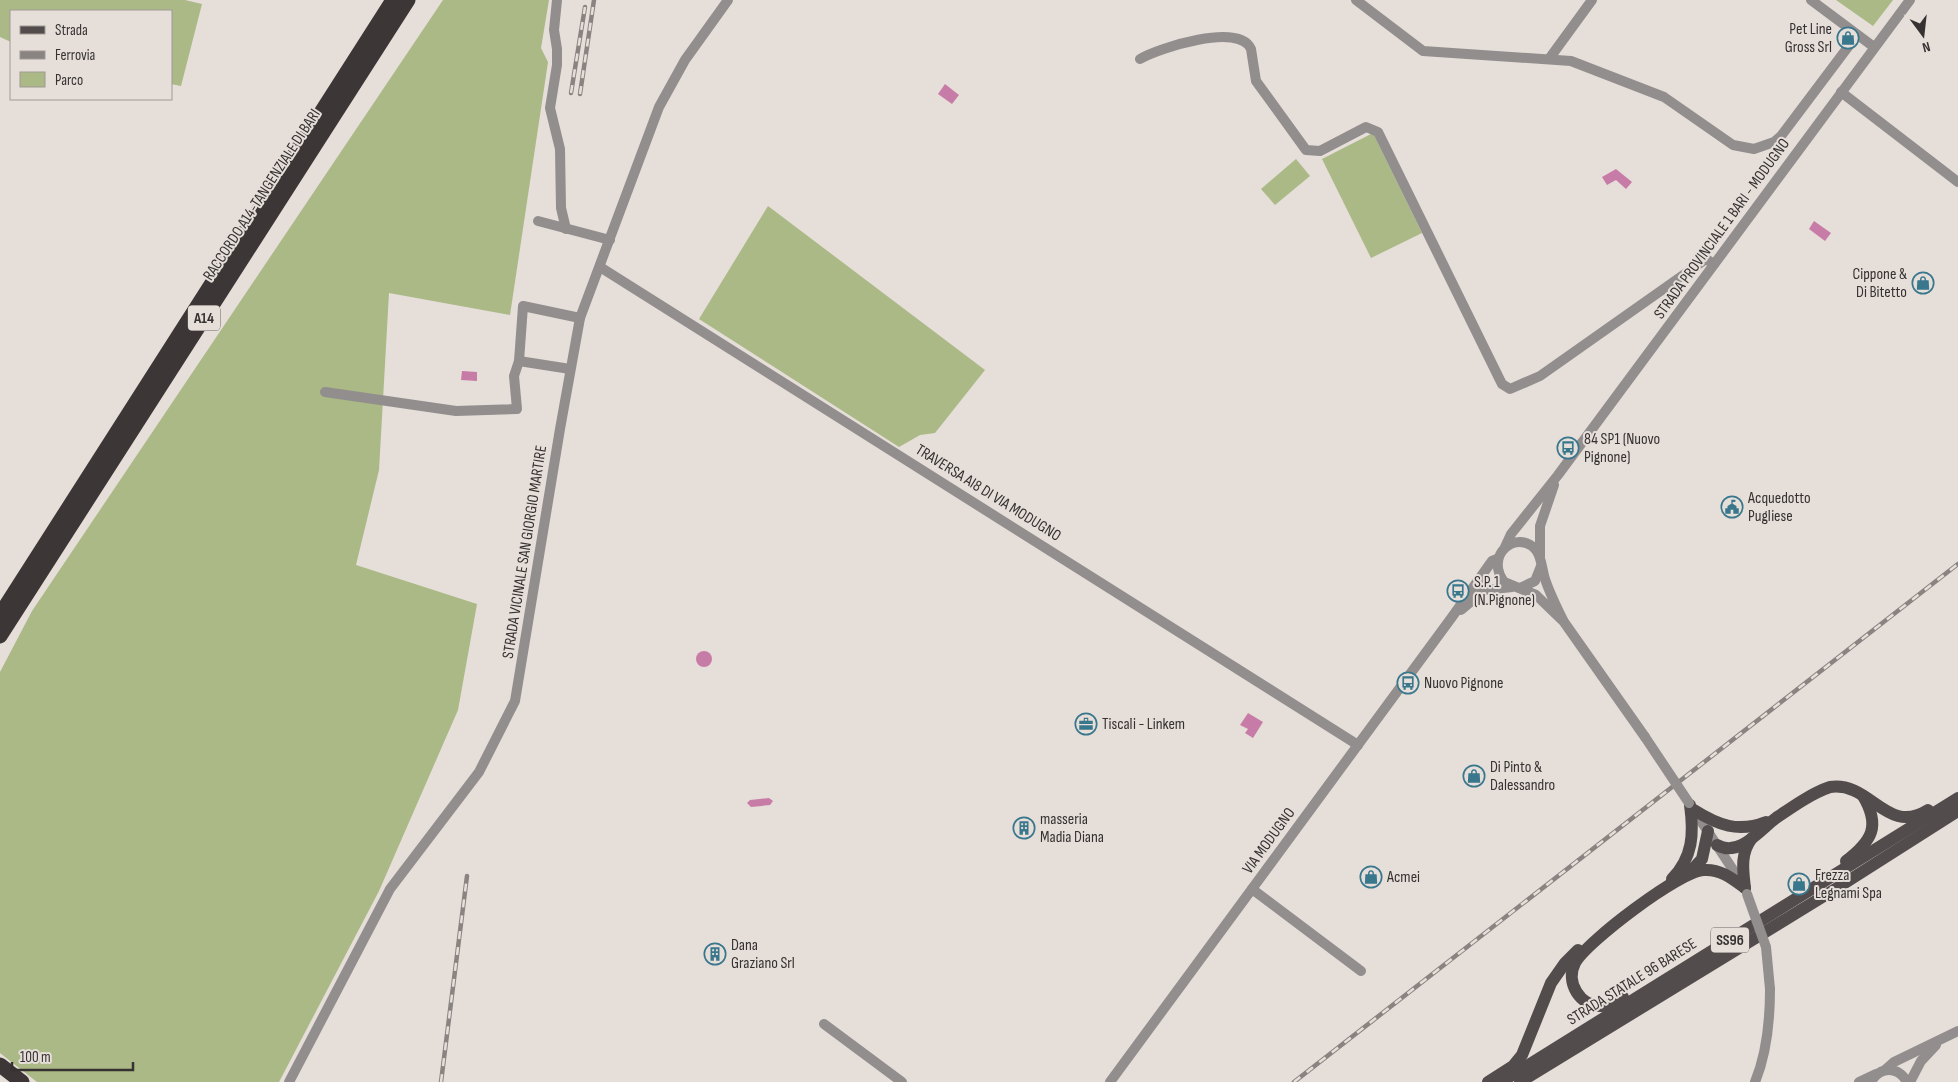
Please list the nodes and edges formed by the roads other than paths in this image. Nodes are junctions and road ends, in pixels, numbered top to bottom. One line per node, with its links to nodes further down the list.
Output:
1 (393, 0): 29 (highway, RACCORDO A14-TANGENZIALE DI BARI / A14)
2 (408, 0): 32 (highway, RACCORDO A14-TANGENZIALE DI BARI / A14)
3 (557, 0): 16 (street)
4 (728, 0): 17 (street, STRADA VICINALE SAN GIORGIO MARTIRE)
5 (1356, 0): 12 (street)
6 (1592, 0): 12 (street)
7 (1811, 0): 9 (street)
8 (1910, 0): 10 (street, STRADA PROVINCIALE 1 BARI - MODUGNO)
9 (1857, 35): 10 (street); 12 (street)
10 (1874, 48): 13 (street, STRADA PROVINCIALE 1 BARI - MODUGNO)
11 (1140, 59): 18 (street)
12 (1549, 59)
13 (1841, 92): 14 (street); 18 (street, STRADA PROVINCIALE 1 BARI - MODUGNO)
14 (1958, 182)
15 (538, 221): 16 (street)
16 (566, 229): 17 (street)
17 (610, 240): 19 (street, STRADA VICINALE SAN GIORGIO MARTIRE)
18 (1714, 264): 24 (street, STRADA PROVINCIALE 1 BARI - MODUGNO)
19 (600, 267): 20 (street, STRADA VICINALE SAN GIORGIO MARTIRE); 33 (street, TRAVERSA AI8 DI VIA MODUGNO)
20 (580, 318): 21 (street); 22 (street, STRADA VICINALE SAN GIORGIO MARTIRE)
21 (519, 361): 22 (street); 23 (street)
22 (570, 369): 59 (street, STRADA VICINALE SAN GIORGIO MARTIRE)
23 (325, 392)
24 (1558, 475): 25 (street, STRADA PROVINCIALE 1 BARI - MODUGNO); 27 (street, STRADA PROVINCIALE 1 BARI - MODUGNO)
25 (1505, 547): 26 (street); 27 (street)
26 (1497, 559): 28 (street); 30 (street, VIA MODUGNO)
27 (1541, 561): 28 (street); 31 (street, STRADA PROVINCIALE 1 BARI - MODUGNO)
28 (1516, 587): 30 (street, VIA MODUGNO); 31 (street)
29 (0, 615)
30 (1452, 618): 33 (street, VIA MODUGNO)
31 (1564, 622): 37 (street, bridge)
32 (0, 636)
33 (1358, 746): 44 (street, VIA MODUGNO)
34 (1958, 792): 35 (main road)
35 (1862, 794): 39 (main road); 47 (main road)
36 (1958, 798): 47 (main road, STRADA STATALE 96 BARESE / SS96)
37 (1691, 806): 39 (main road); 40 (street); 45 (main road)
38 (1958, 811): 64 (main road, STRADA STATALE 96 BARESE / SS96)
39 (1776, 818): 41 (main road)
40 (1708, 831): 42 (street); 43 (main road)
41 (1752, 838): 42 (main road); 46 (main road)
42 (1718, 846): 46 (street)
43 (1688, 874): 45 (main road); 46 (main road)
44 (1252, 889): 50 (street); 61 (street, VIA MODUGNO)
45 (1660, 891): 48 (main road)
46 (1746, 891): 65 (street, bridge)
47 (1770, 916): 49 (main road, STRADA STATALE 96 BARESE / SS96)
48 (1602, 935): 49 (main road); 62 (main road)
49 (1697, 960): 63 (main road, STRADA STATALE 96 BARESE / SS96)
50 (1361, 971)
51 (824, 1024): 60 (street)
52 (1958, 1031): 53 (street)
53 (1940, 1040): 55 (street); 67 (street)
54 (0, 1065): 58 (highway)
55 (1878, 1075): 66 (street); 67 (street)
56 (0, 1078): 57 (highway)
57 (5, 1082)
58 (22, 1082)
59 (290, 1082)
60 (902, 1082)
61 (1110, 1082)
62 (1488, 1082)
63 (1501, 1082)
64 (1520, 1082)
65 (1755, 1082)
66 (1859, 1082)
67 (1908, 1082)

